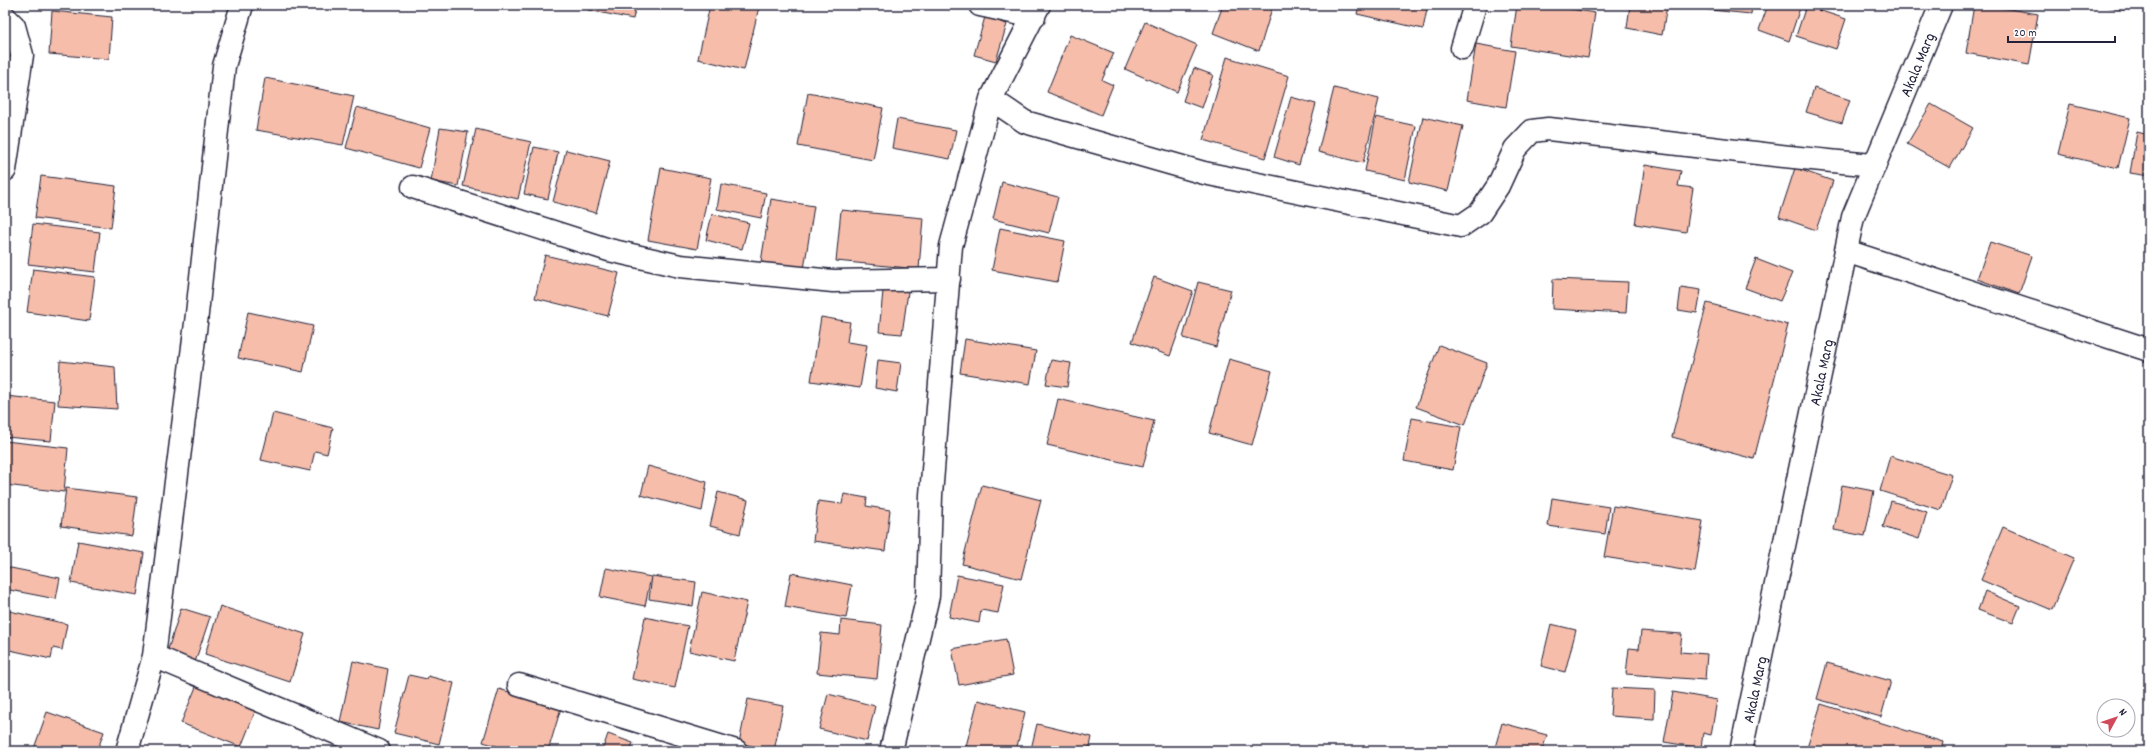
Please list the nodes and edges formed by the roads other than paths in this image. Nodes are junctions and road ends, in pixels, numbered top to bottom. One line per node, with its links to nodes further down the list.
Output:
1 (242, 5): 15 (street)
2 (980, 5): 5 (street)
3 (1475, 5): 7 (street)
4 (1940, 5): 9 (street, Akala Marg)
5 (1036, 11): 8 (street)
6 (5, 17): 10 (street)
7 (1462, 48)
8 (991, 99): 9 (street); 13 (street)
9 (1875, 165): 12 (street, Akala Marg)
10 (5, 170)
11 (413, 187): 13 (street)
12 (1846, 251): 14 (street); 21 (street, Akala Marg)
13 (949, 279): 20 (street)
14 (2149, 350)
15 (154, 656): 17 (street); 18 (street)
16 (519, 685): 19 (street)
17 (127, 751)
18 (378, 751)
19 (736, 751)
20 (891, 751)
21 (1740, 751)

